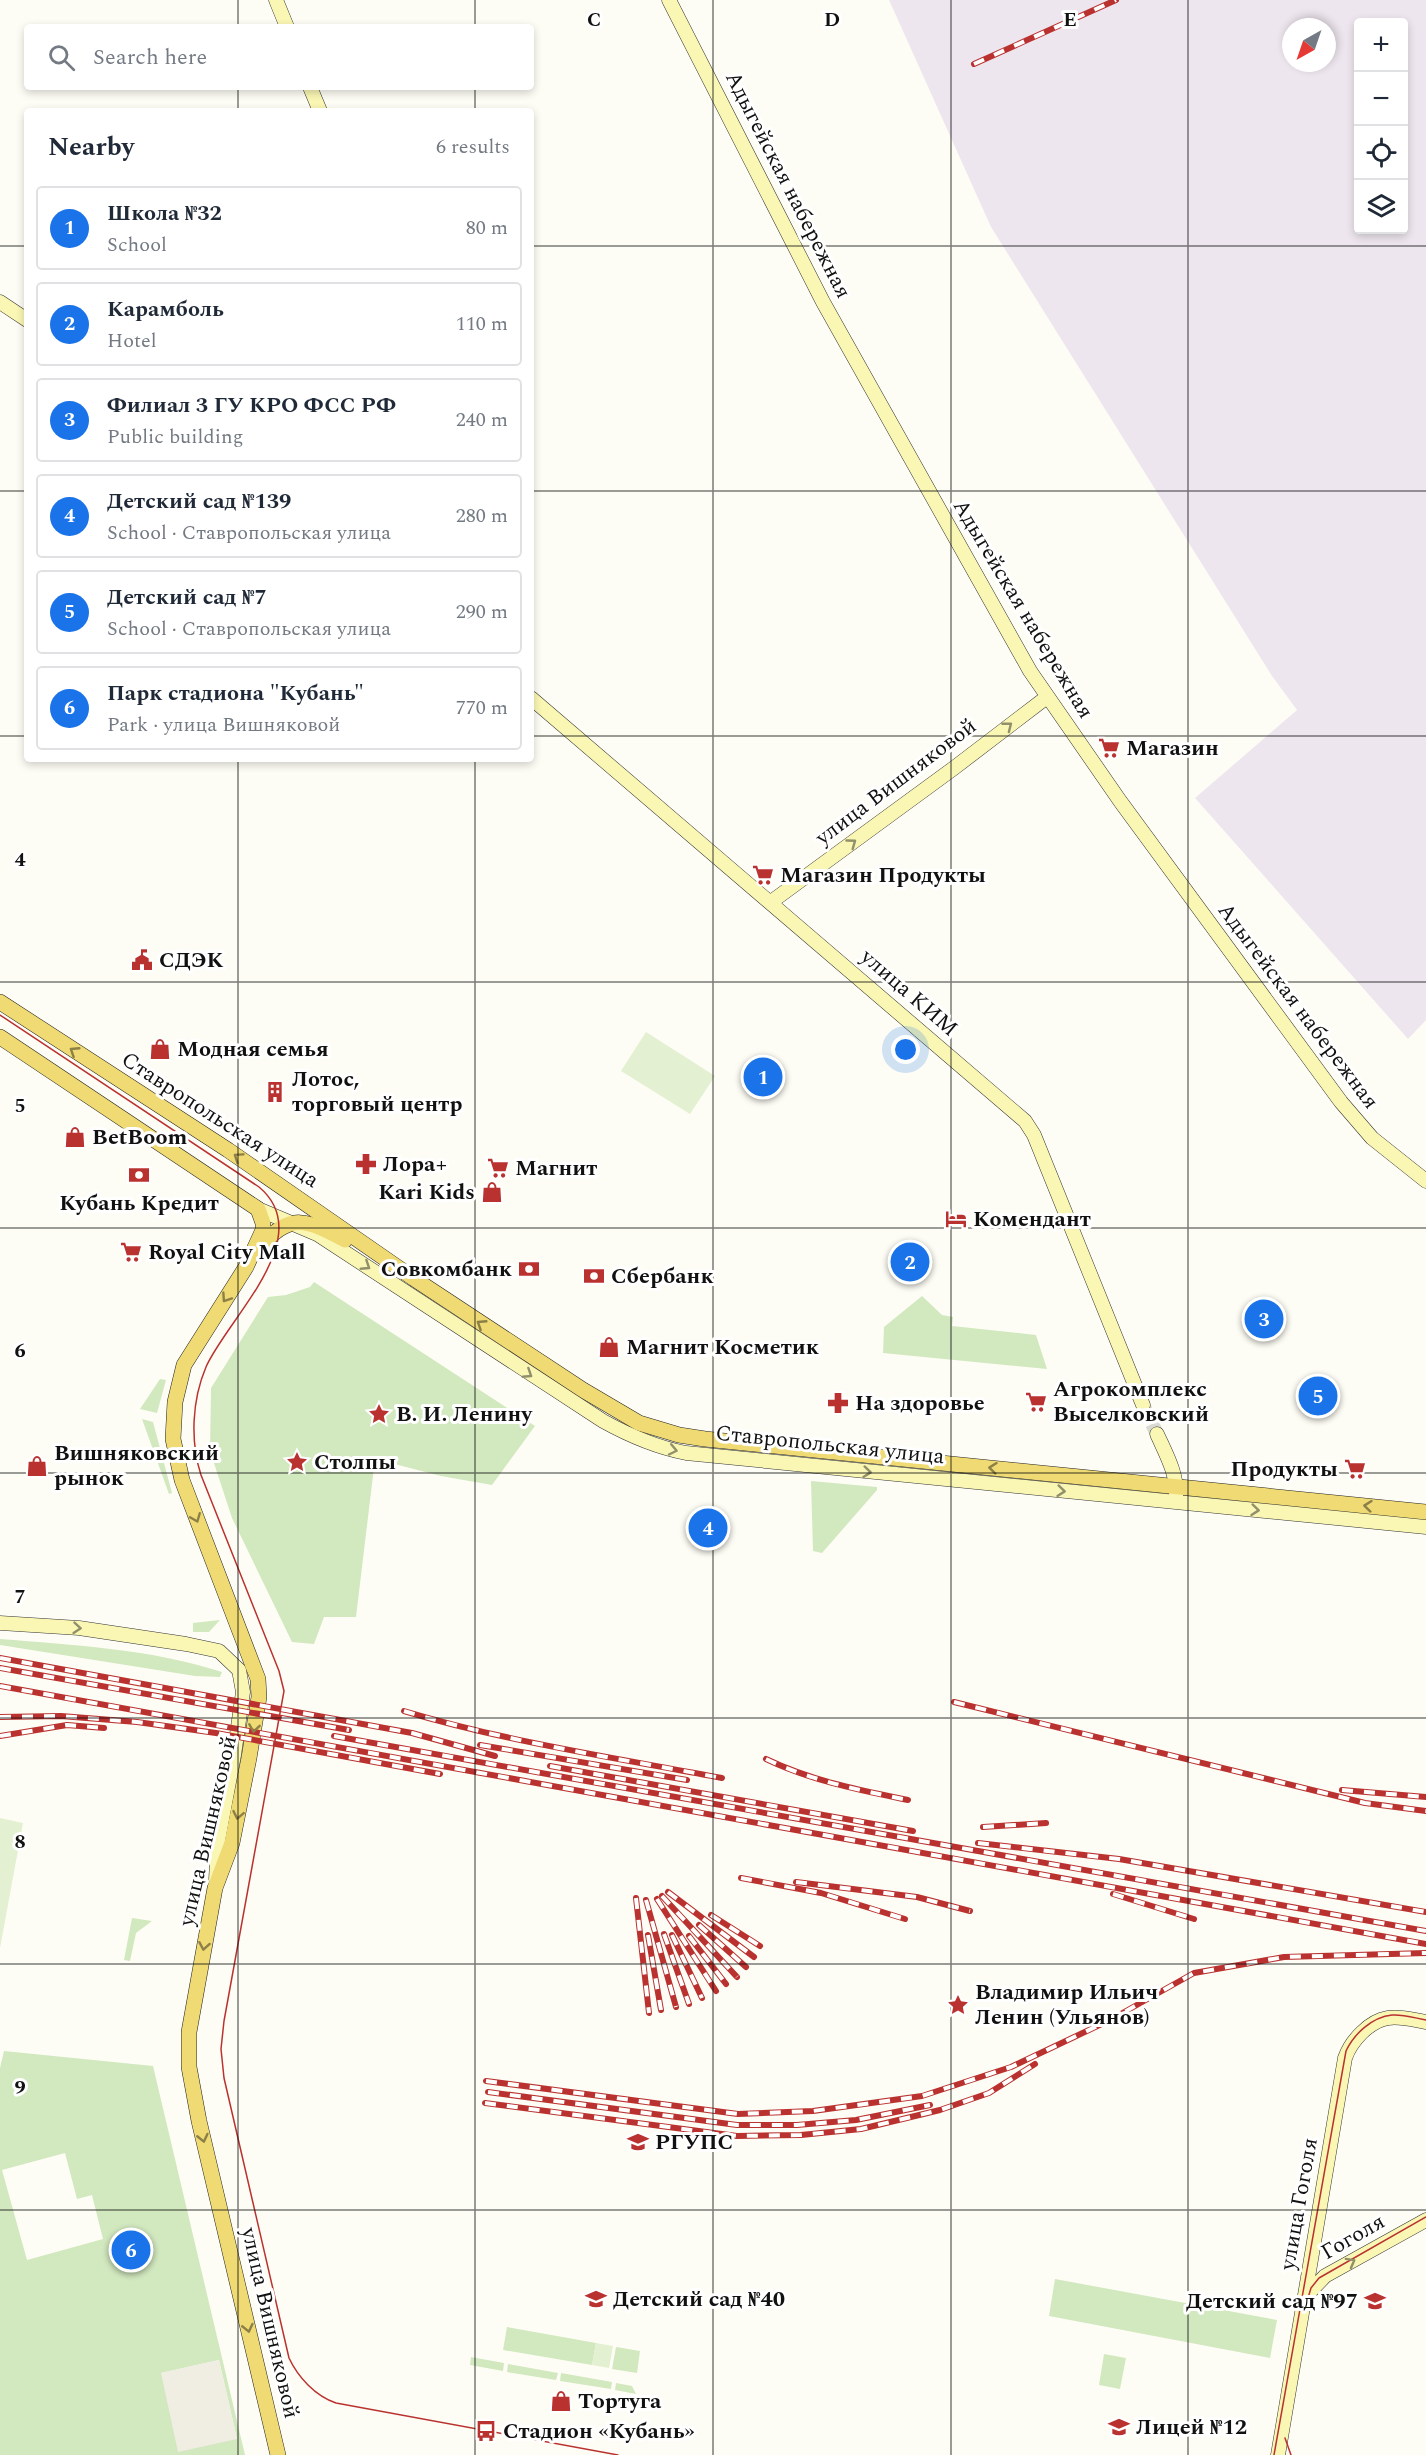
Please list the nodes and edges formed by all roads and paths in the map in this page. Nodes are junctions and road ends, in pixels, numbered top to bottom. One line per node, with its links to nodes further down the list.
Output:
1 (276, 0): 3 (street)
2 (669, 0): 8 (street, Адыгейская набережная)
3 (286, 24)
4 (311, 90): 5 (street)
5 (319, 108)
6 (0, 302): 7 (street)
7 (24, 318)
8 (1047, 697): 10 (street, улица Вишняковой, one-way to 8); 13 (street, Адыгейская набережная)
9 (534, 701): 10 (street, улица КИМ)
10 (771, 902): 18 (street, улица КИМ)
11 (0, 1002): 17 (main road, Ставропольская улица, one-way to 11)
12 (0, 1037): 14 (main road, Ставропольская улица)
13 (1426, 1181)
14 (258, 1209): 15 (street, Ставропольская улица); 16 (main road, улица Вишняковой)
15 (292, 1222): 16 (main road, Ставропольская улица); 17 (main road, Ставропольская улица); 21 (street, Ставропольская улица, one-way to 21)
16 (246, 1268): 25 (main road, улица Вишняковой, one-way to 25)
17 (413, 1278): 20 (main road, Ставропольская улица, one-way to 17)
18 (1143, 1404)
19 (1157, 1434): 20 (street)
20 (1177, 1486): 21 (street); 22 (main road, Ставропольская улица, one-way to 20)
21 (1176, 1502): 23 (street, Ставропольская улица, one-way to 23)
22 (1426, 1512)
23 (1426, 1527)
24 (0, 1623): 25 (street, one-way to 25)
25 (215, 1888): 29 (main road, улица Вишняковой, one-way to 29)
26 (1426, 2022): 28 (street, улица Гоголя)
27 (1426, 2220): 28 (street, Гоголя, one-way to 27)
28 (1305, 2296): 30 (street, улица Гоголя)
29 (278, 2455)
30 (1278, 2455)

